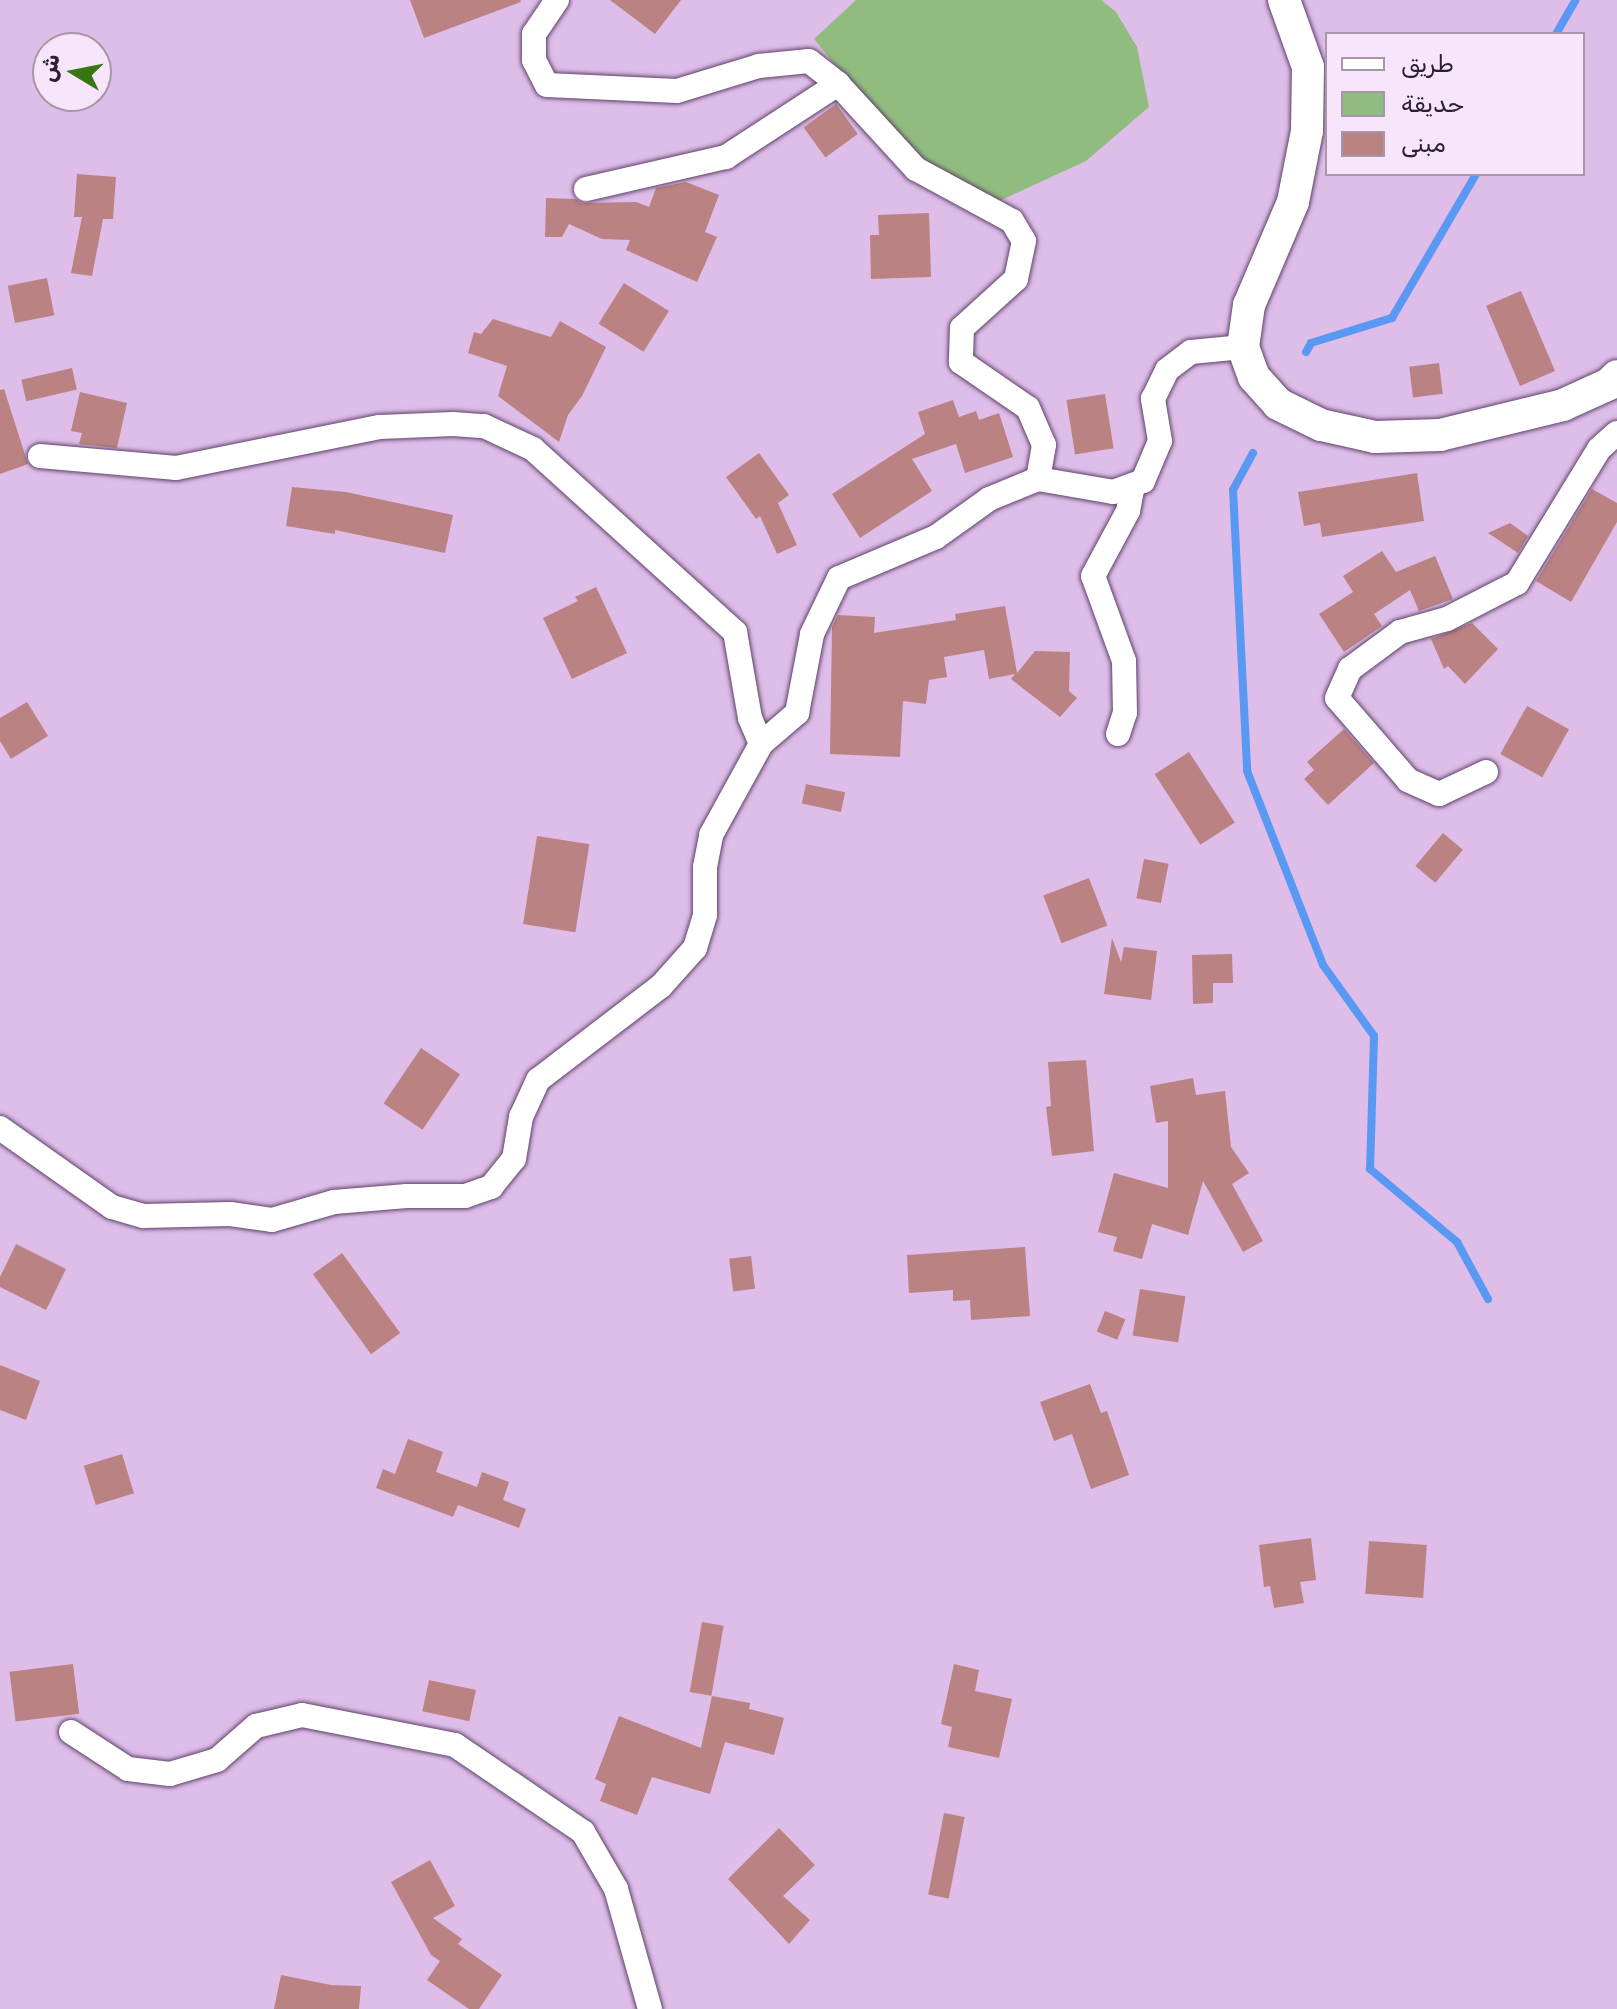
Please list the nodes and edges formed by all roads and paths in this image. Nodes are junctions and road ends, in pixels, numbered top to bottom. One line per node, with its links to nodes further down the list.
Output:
1 (557, 0): 3 (street)
2 (1284, 0): 5 (main road)
3 (838, 84): 4 (street); 9 (street)
4 (586, 189)
5 (1243, 347): 6 (main road); 10 (street)
6 (1617, 376)
7 (1617, 433): 13 (street)
8 (40, 456): 12 (street)
9 (1038, 479): 10 (street); 12 (street)
10 (1133, 485): 11 (street)
11 (1118, 734)
12 (761, 744): 14 (street)
13 (1486, 772)
14 (0, 1128)
15 (71, 1732): 16 (street)
16 (650, 2009)

